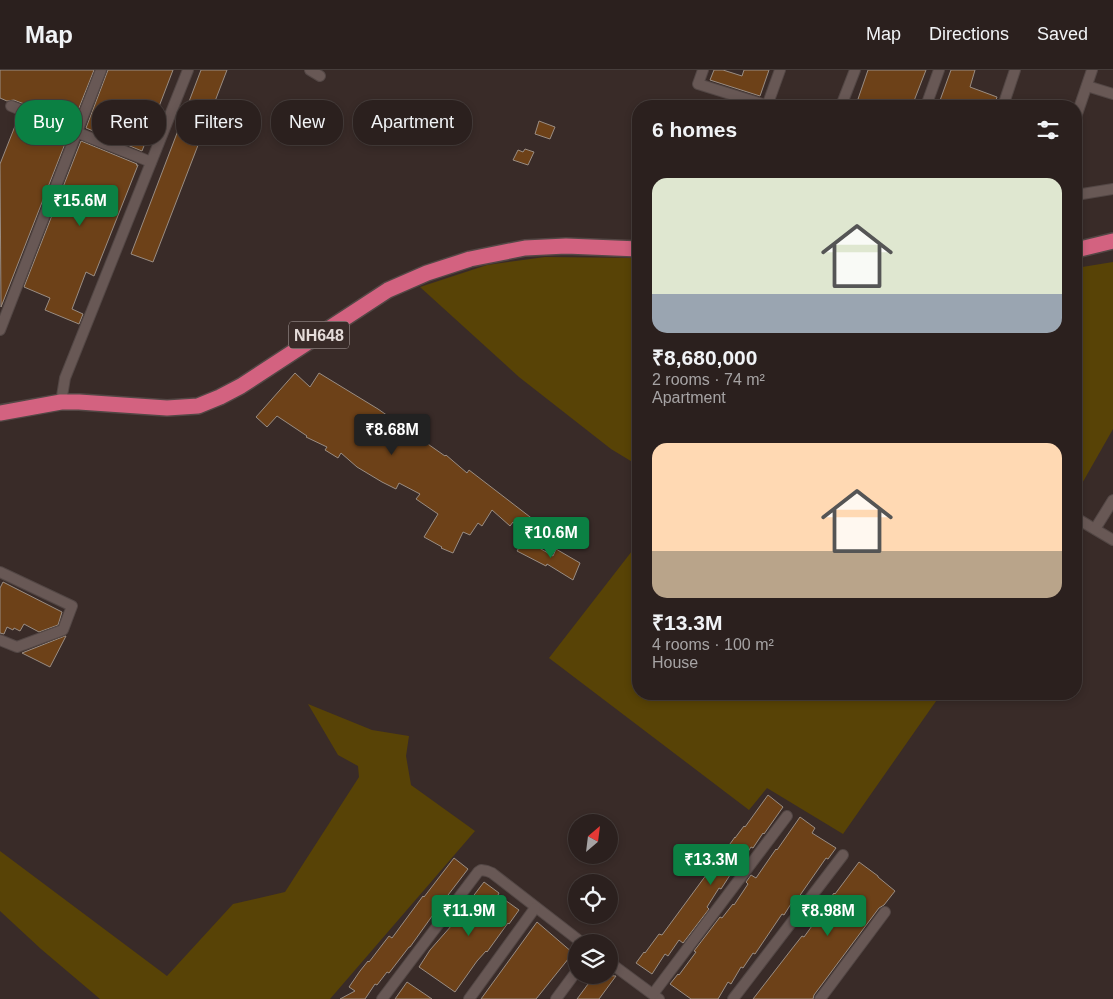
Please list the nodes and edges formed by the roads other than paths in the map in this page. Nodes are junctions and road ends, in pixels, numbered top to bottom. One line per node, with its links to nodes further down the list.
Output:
1 (101, 70): 21 (street)
2 (188, 70): 24 (street)
3 (310, 70): 10 (street)
4 (702, 70): 13 (street)
5 (780, 70): 14 (street)
6 (855, 70): 15 (street)
7 (939, 70): 16 (street)
8 (1015, 70): 17 (street)
9 (1092, 70): 11 (street)
10 (320, 76)
11 (1086, 86): 12 (street); 18 (street)
12 (1113, 94)
13 (749, 100)
14 (770, 100)
15 (843, 100)
16 (928, 100)
17 (1005, 100)
18 (1081, 100)
19 (11, 106): 20 (street)
20 (15, 108)
21 (82, 117)
22 (82, 134): 24 (street)
23 (71, 145): 30 (street)
24 (151, 162): 31 (street)
25 (1113, 189): 26 (street)
26 (1082, 194)
27 (1113, 241): 29 (highway)
28 (632, 249): 31 (highway, NH648)
29 (1082, 249)
30 (0, 330)
31 (61, 402): 32 (highway, NH648)
32 (0, 413)
33 (1113, 500): 35 (street)
34 (1082, 521): 35 (street)
35 (1095, 529): 36 (street)
36 (1113, 540)
37 (0, 572): 38 (street)
38 (0, 640)
39 (787, 816): 46 (street)
40 (843, 855): 50 (street)
41 (535, 908): 43 (street); 47 (street); 48 (street)
42 (885, 912): 51 (street)
43 (571, 934)
44 (618, 969): 46 (street)
45 (568, 983): 49 (street)
46 (656, 996)
47 (382, 999)
48 (469, 999)
49 (556, 999)
50 (734, 999)
51 (820, 999)

